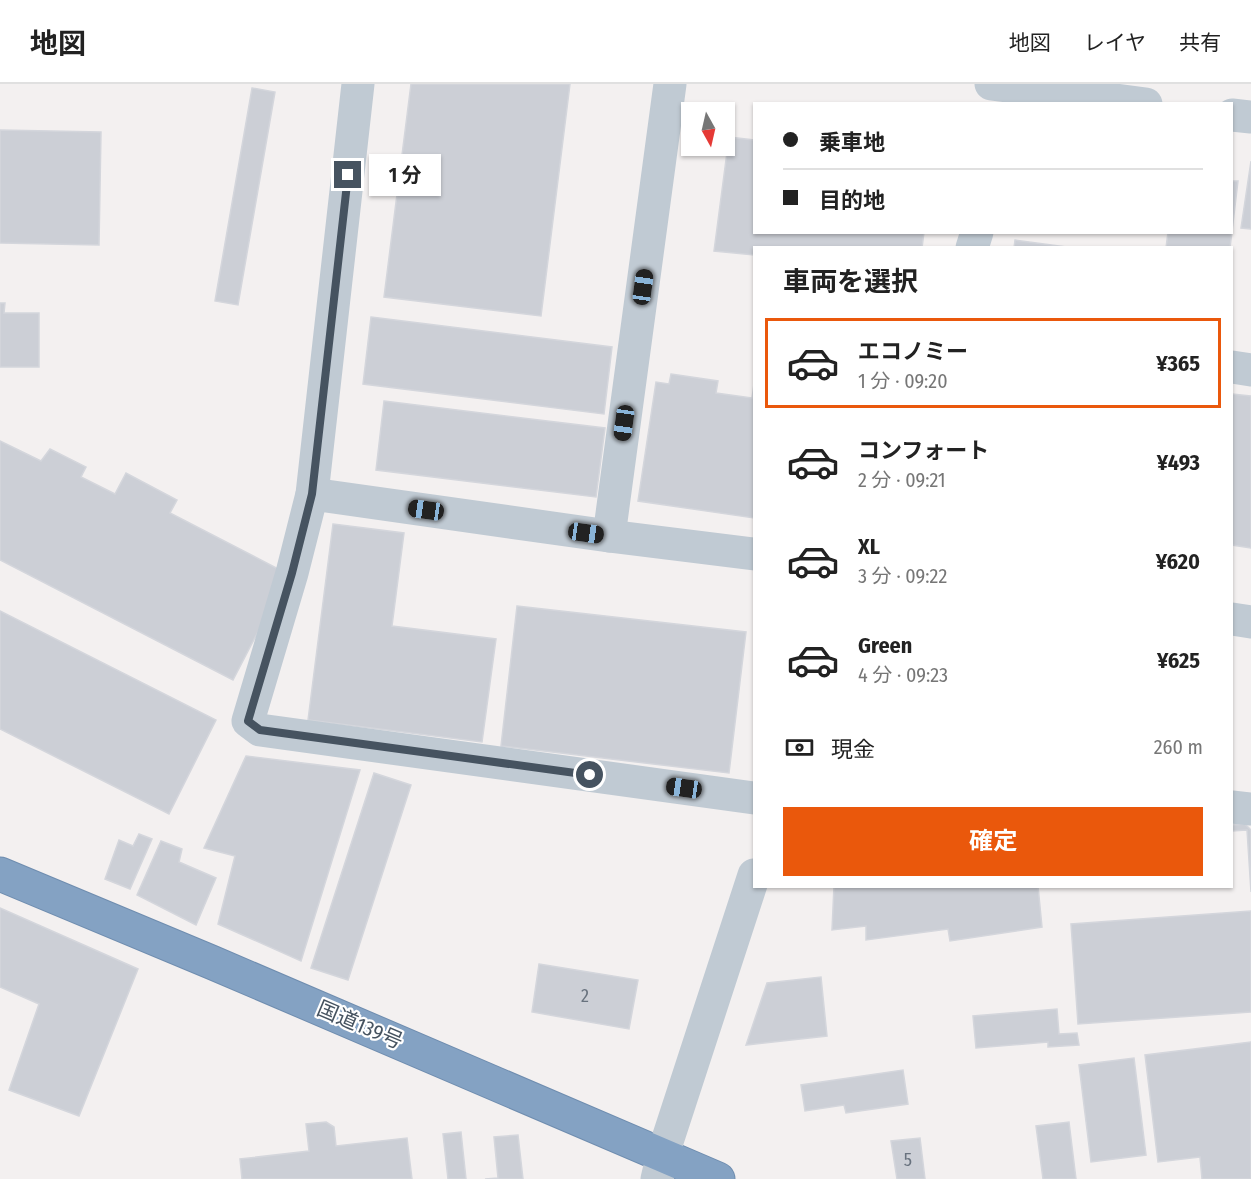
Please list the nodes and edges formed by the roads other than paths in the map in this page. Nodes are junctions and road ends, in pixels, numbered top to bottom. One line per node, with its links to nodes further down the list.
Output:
1 (358, 84): 10 (street)
2 (670, 84): 11 (street)
3 (991, 84): 4 (street)
4 (1025, 92): 5 (street)
5 (1126, 102)
6 (1233, 115): 7 (street)
7 (1251, 117)
8 (1233, 367): 9 (street)
9 (1251, 370)
10 (312, 494): 11 (street); 15 (street)
11 (609, 536): 12 (street)
12 (753, 554)
13 (1233, 619): 14 (street)
14 (1251, 622)
15 (753, 798)
16 (1233, 807): 17 (street)
17 (1251, 809)
18 (0, 874): 20 (highway, 国道139号)
19 (753, 878): 20 (street)
20 (660, 1167): 21 (highway, 国道139号)
21 (718, 1179)

